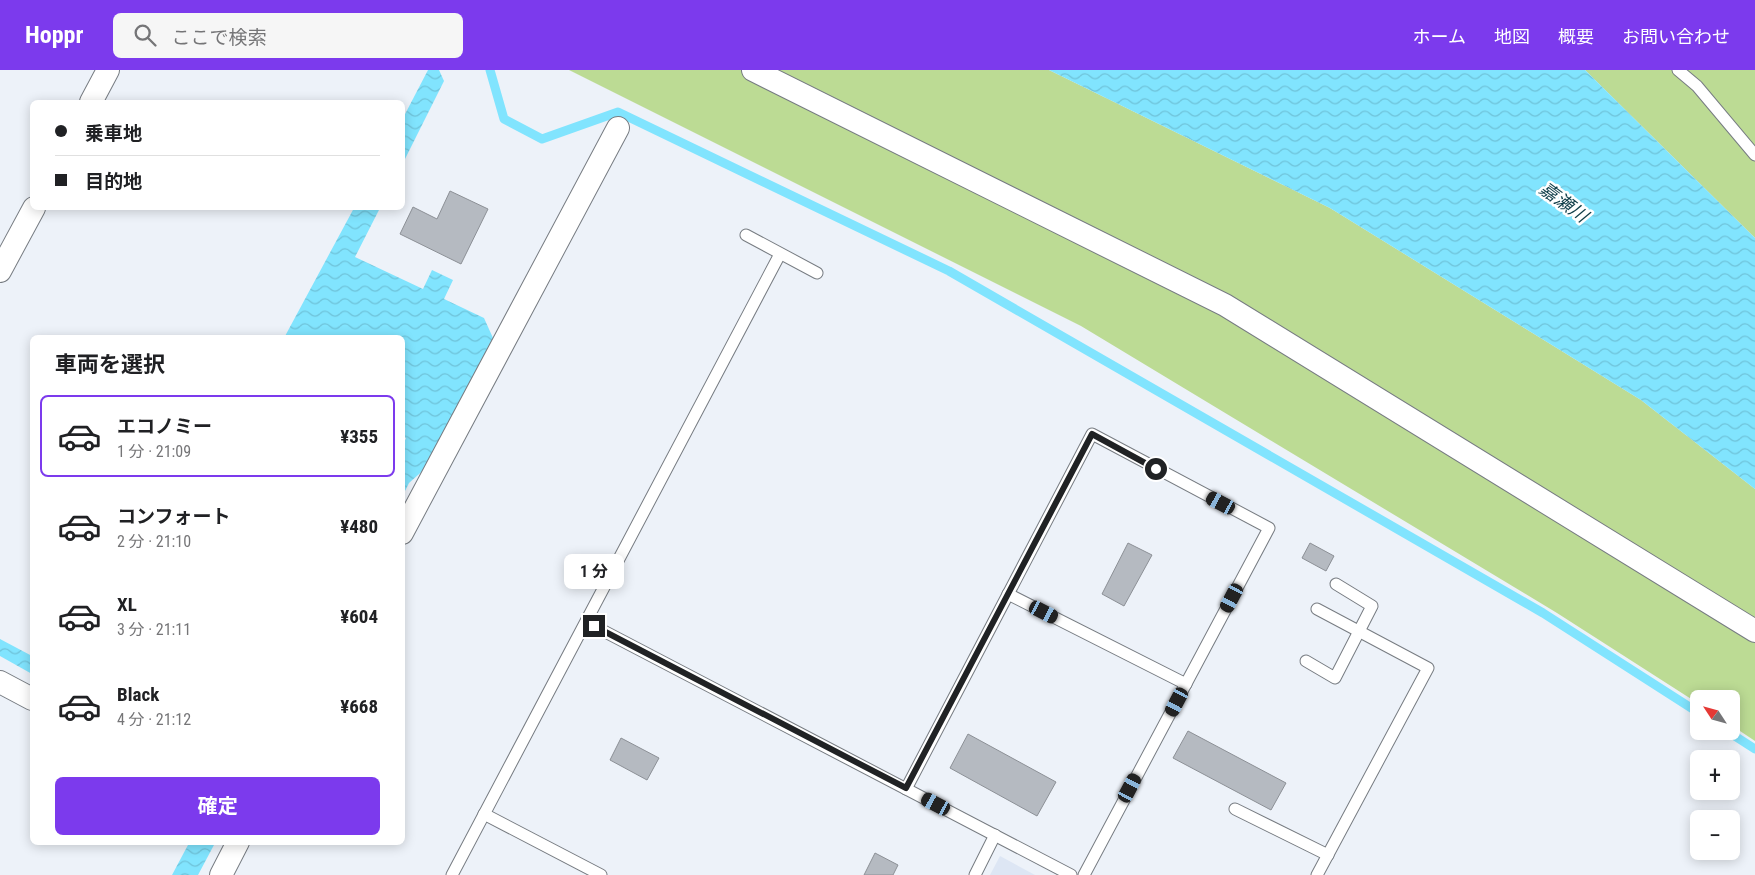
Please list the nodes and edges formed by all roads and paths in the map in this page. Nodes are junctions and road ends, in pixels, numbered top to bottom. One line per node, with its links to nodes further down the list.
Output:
1 (108, 70): 4 (street)
2 (753, 70): 18 (street)
3 (1678, 70): 6 (lane)
4 (92, 100)
5 (618, 128): 12 (street)
6 (1755, 155)
7 (33, 210): 10 (street)
8 (746, 235): 9 (lane)
9 (780, 254): 11 (lane); 25 (lane)
10 (0, 272)
11 (817, 273)
12 (405, 527)
13 (1336, 584): 17 (lane)
14 (1008, 594): 21 (lane); 21 (lane); 23 (lane)
15 (1317, 608): 17 (lane)
16 (594, 626): 23 (lane)
17 (1359, 631): 19 (lane); 28 (lane)
18 (1755, 631)
19 (1306, 661)
20 (0, 682): 22 (street)
21 (1186, 684): 34 (lane)
22 (30, 698)
23 (906, 788): 26 (lane)
24 (1235, 809): 28 (lane)
25 (484, 814): 30 (lane); 31 (lane)
26 (995, 835): 32 (lane); 33 (lane)
27 (236, 845): 29 (street)
28 (1328, 855): 35 (lane)
29 (220, 875)
30 (452, 875)
31 (601, 875)
32 (975, 875)
33 (1071, 875)
34 (1084, 875)
35 (1317, 875)

